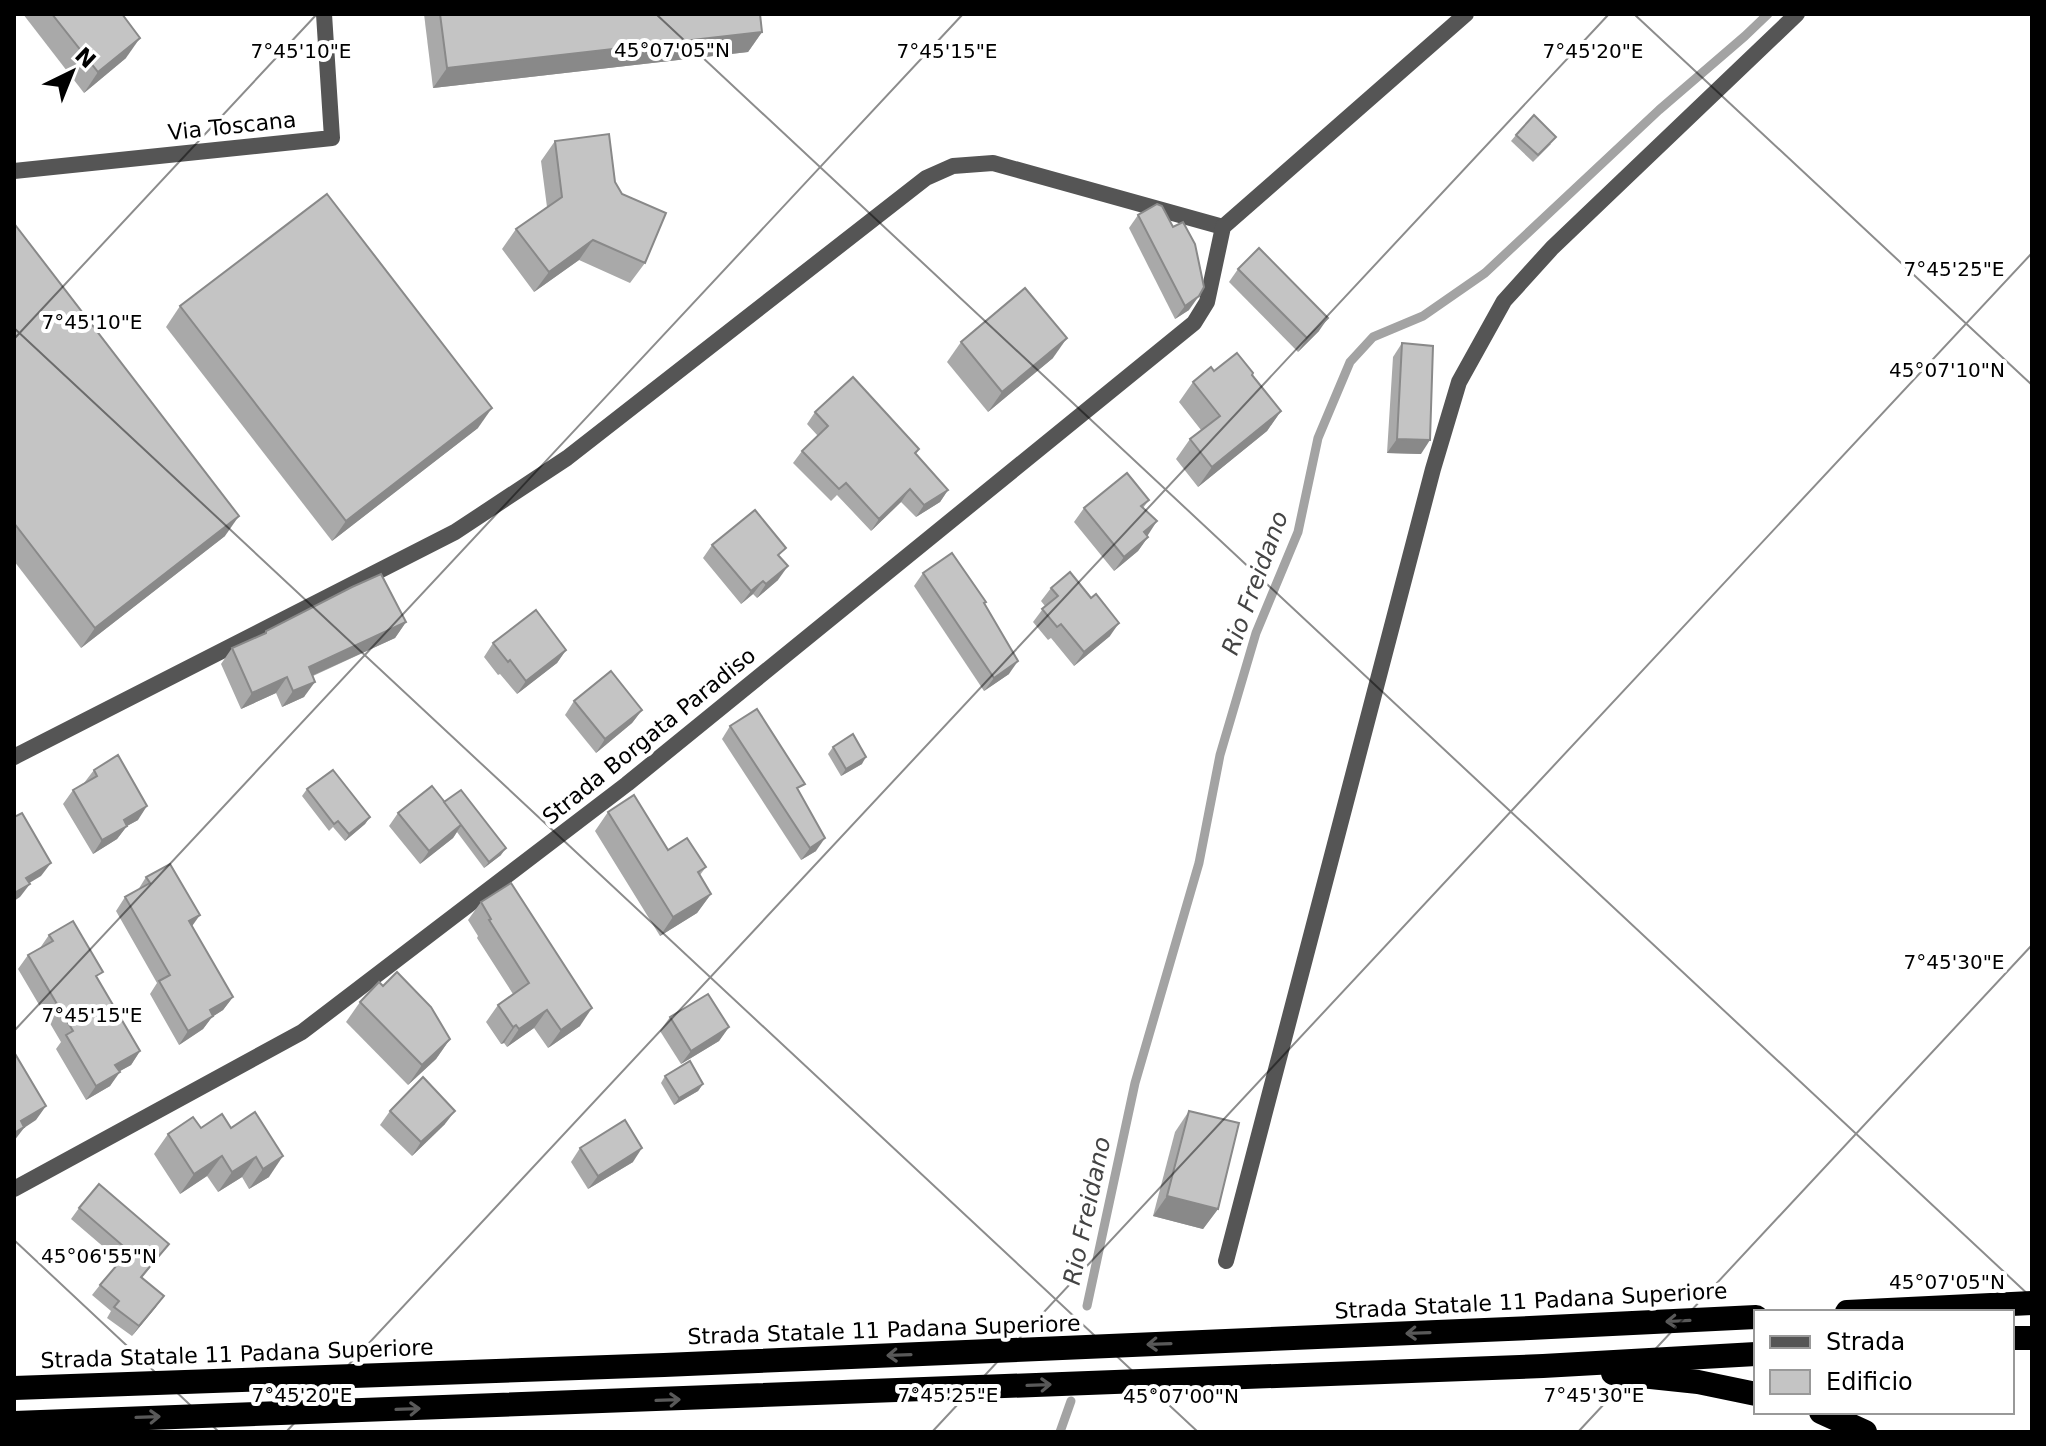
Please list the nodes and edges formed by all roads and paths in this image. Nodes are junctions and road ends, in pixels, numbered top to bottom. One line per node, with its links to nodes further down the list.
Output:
1 (324, 14): 4 (street, Via Toscana)
2 (1466, 14): 5 (street)
3 (1797, 14): 8 (street)
4 (14, 171)
5 (1223, 227): 6 (street); 7 (street, Strada Borgata Paradiso)
6 (14, 757)
7 (14, 1189)
8 (1226, 1261)
9 (2032, 1303): 10 (highway)
10 (1888, 1310)
11 (1754, 1317): 14 (highway, Strada Statale 11 Padana Superiore, one-way to 14)
12 (1754, 1354): 13 (highway)
13 (1543, 1366): 15 (highway); 17 (highway, one-way to 13)
14 (14, 1388)
15 (1754, 1394)
16 (1825, 1414): 18 (highway)
17 (14, 1423)
18 (1865, 1432)

